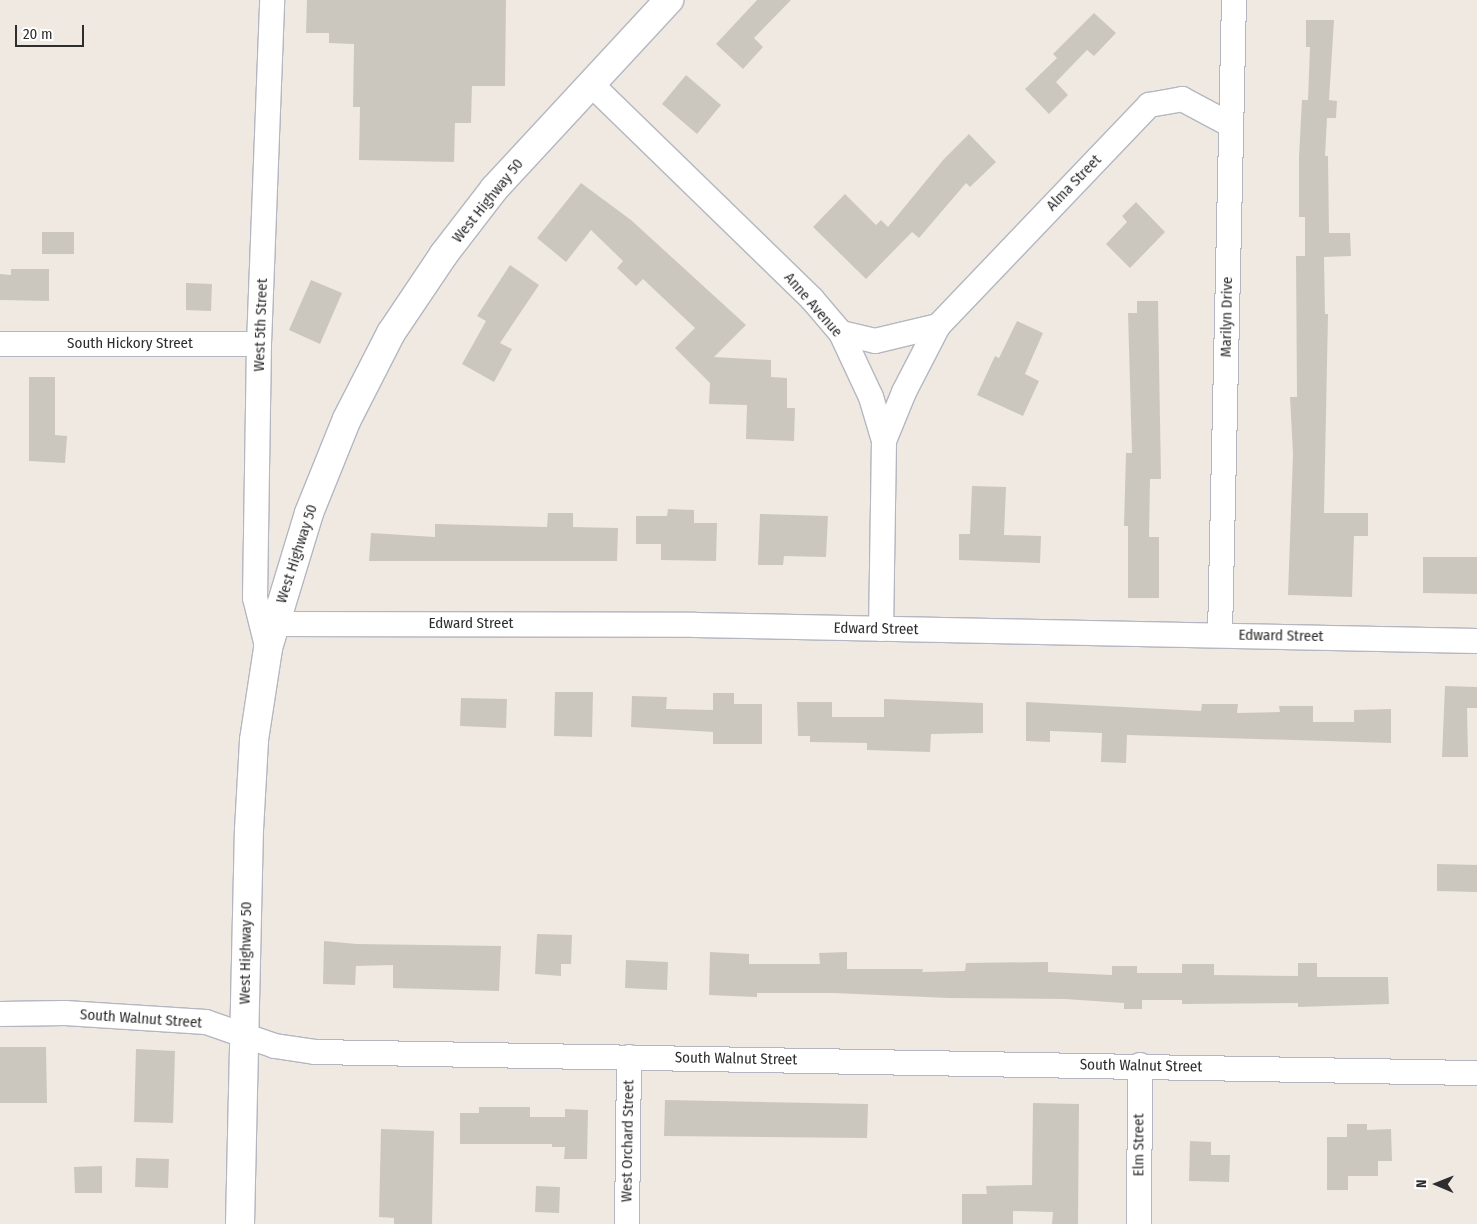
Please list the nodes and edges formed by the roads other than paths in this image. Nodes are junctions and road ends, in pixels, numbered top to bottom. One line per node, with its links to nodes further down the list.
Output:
1 (272, 0): 9 (street, West 5th Street)
2 (669, 0): 4 (main road, West Highway 50)
3 (1234, 0): 5 (street, Marilyn Drive)
4 (591, 84): 7 (street, Anne Avenue); 13 (main road, West Highway 50)
5 (1231, 125): 6 (street, Alma Street); 12 (street, Marilyn Drive)
6 (938, 326): 7 (street); 10 (street, Alma Street)
7 (841, 333): 10 (street, Anne Avenue)
8 (0, 344): 9 (street, South Hickory Street)
9 (259, 344): 13 (street, West 5th Street)
10 (884, 440): 11 (street, Anne Avenue)
11 (881, 629): 12 (street, Edward Street); 13 (street, Edward Street)
12 (1220, 635): 14 (street, Edward Street)
13 (271, 636): 16 (main road, West Highway 50)
14 (1477, 641)
15 (0, 1014): 16 (street, South Walnut Street)
16 (244, 1036): 17 (street, South Walnut Street); 20 (main road, West Highway 50)
17 (629, 1057): 18 (street, South Walnut Street); 21 (street, West Orchard Street)
18 (1140, 1066): 19 (street, South Walnut Street); 22 (street, Elm Street)
19 (1477, 1073)
20 (240, 1224)
21 (627, 1224)
22 (1139, 1224)

